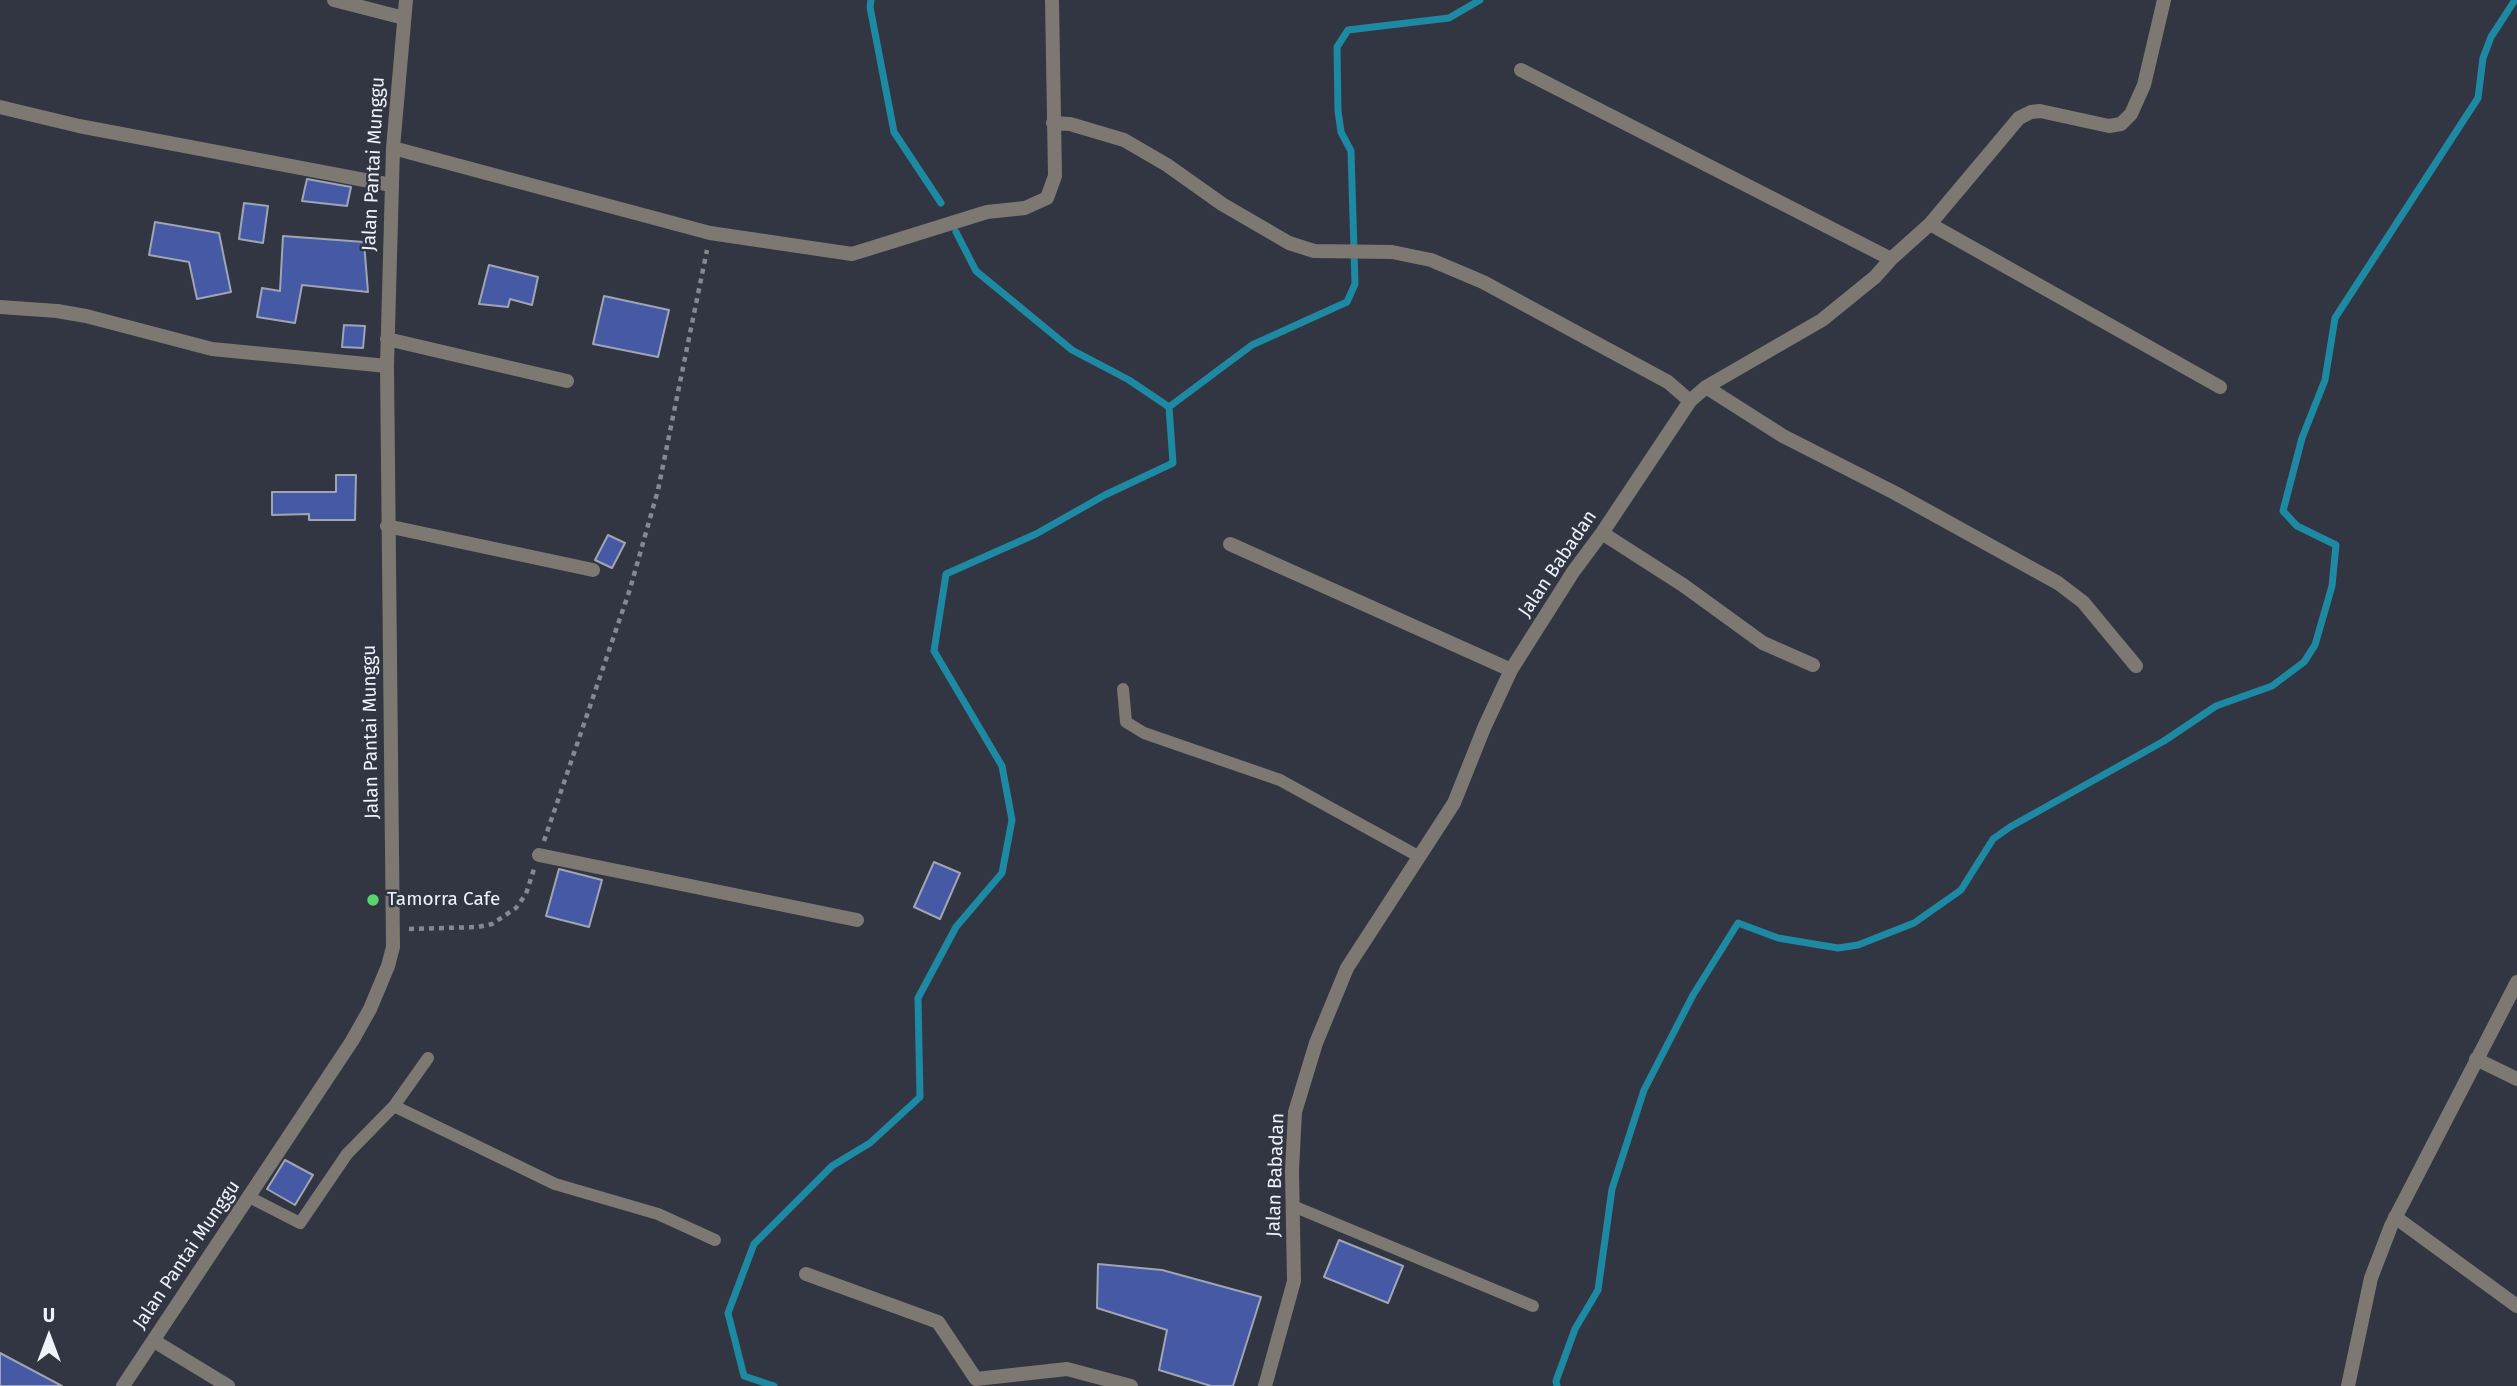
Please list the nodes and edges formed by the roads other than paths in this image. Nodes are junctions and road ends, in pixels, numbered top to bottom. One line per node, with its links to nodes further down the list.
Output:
1 (334, 0): 5 (street)
2 (406, 0): 5 (street, Jalan Pantai Munggu)
3 (1052, 0): 8 (street)
4 (2164, 0): 11 (street, Jalan Babadan)
5 (404, 19): 9 (street, Jalan Pantai Munggu)
6 (1521, 70): 12 (street)
7 (0, 107): 10 (street)
8 (1053, 123): 9 (street); 19 (street)
9 (393, 148): 10 (street, Jalan Pantai Munggu)
10 (391, 185): 14 (street, Jalan Pantai Munggu)
11 (1930, 224): 12 (street, Jalan Babadan); 18 (street)
12 (1891, 259): 17 (street, Jalan Babadan)
13 (0, 307): 15 (street)
14 (387, 339): 15 (street, Jalan Pantai Munggu); 16 (street)
15 (387, 366): 20 (street, Jalan Pantai Munggu)
16 (567, 381)
17 (1706, 387): 19 (street, Jalan Babadan); 25 (street)
18 (2220, 387)
19 (1690, 401): 21 (street, Jalan Babadan)
20 (387, 526): 23 (street); 36 (street, Jalan Pantai Munggu)
21 (1602, 533): 24 (street); 26 (street, Jalan Babadan)
22 (1230, 544): 26 (street)
23 (593, 570)
24 (1813, 665)
25 (2136, 666)
26 (1511, 670): 29 (street, Jalan Babadan)
27 (1123, 689): 29 (lane)
28 (539, 855): 30 (street)
29 (1419, 856): 37 (street, Jalan Babadan)
30 (858, 920)
31 (2517, 982): 33 (street)
32 (428, 1058): 35 (lane)
33 (2476, 1059): 34 (street); 38 (street)
34 (2517, 1079)
35 (394, 1106): 36 (lane); 39 (lane)
36 (249, 1197): 43 (street, Jalan Pantai Munggu)
37 (1293, 1206): 41 (lane); 47 (street, Jalan Babadan)
38 (2395, 1217): 42 (street); 48 (street)
39 (715, 1240)
40 (806, 1273): 46 (street)
41 (1533, 1306)
42 (2517, 1306)
43 (153, 1341): 44 (street, Jalan Pantai Munggu); 45 (street)
44 (123, 1386)
45 (228, 1386)
46 (1131, 1386)
47 (1265, 1386)
48 (2347, 1386)

